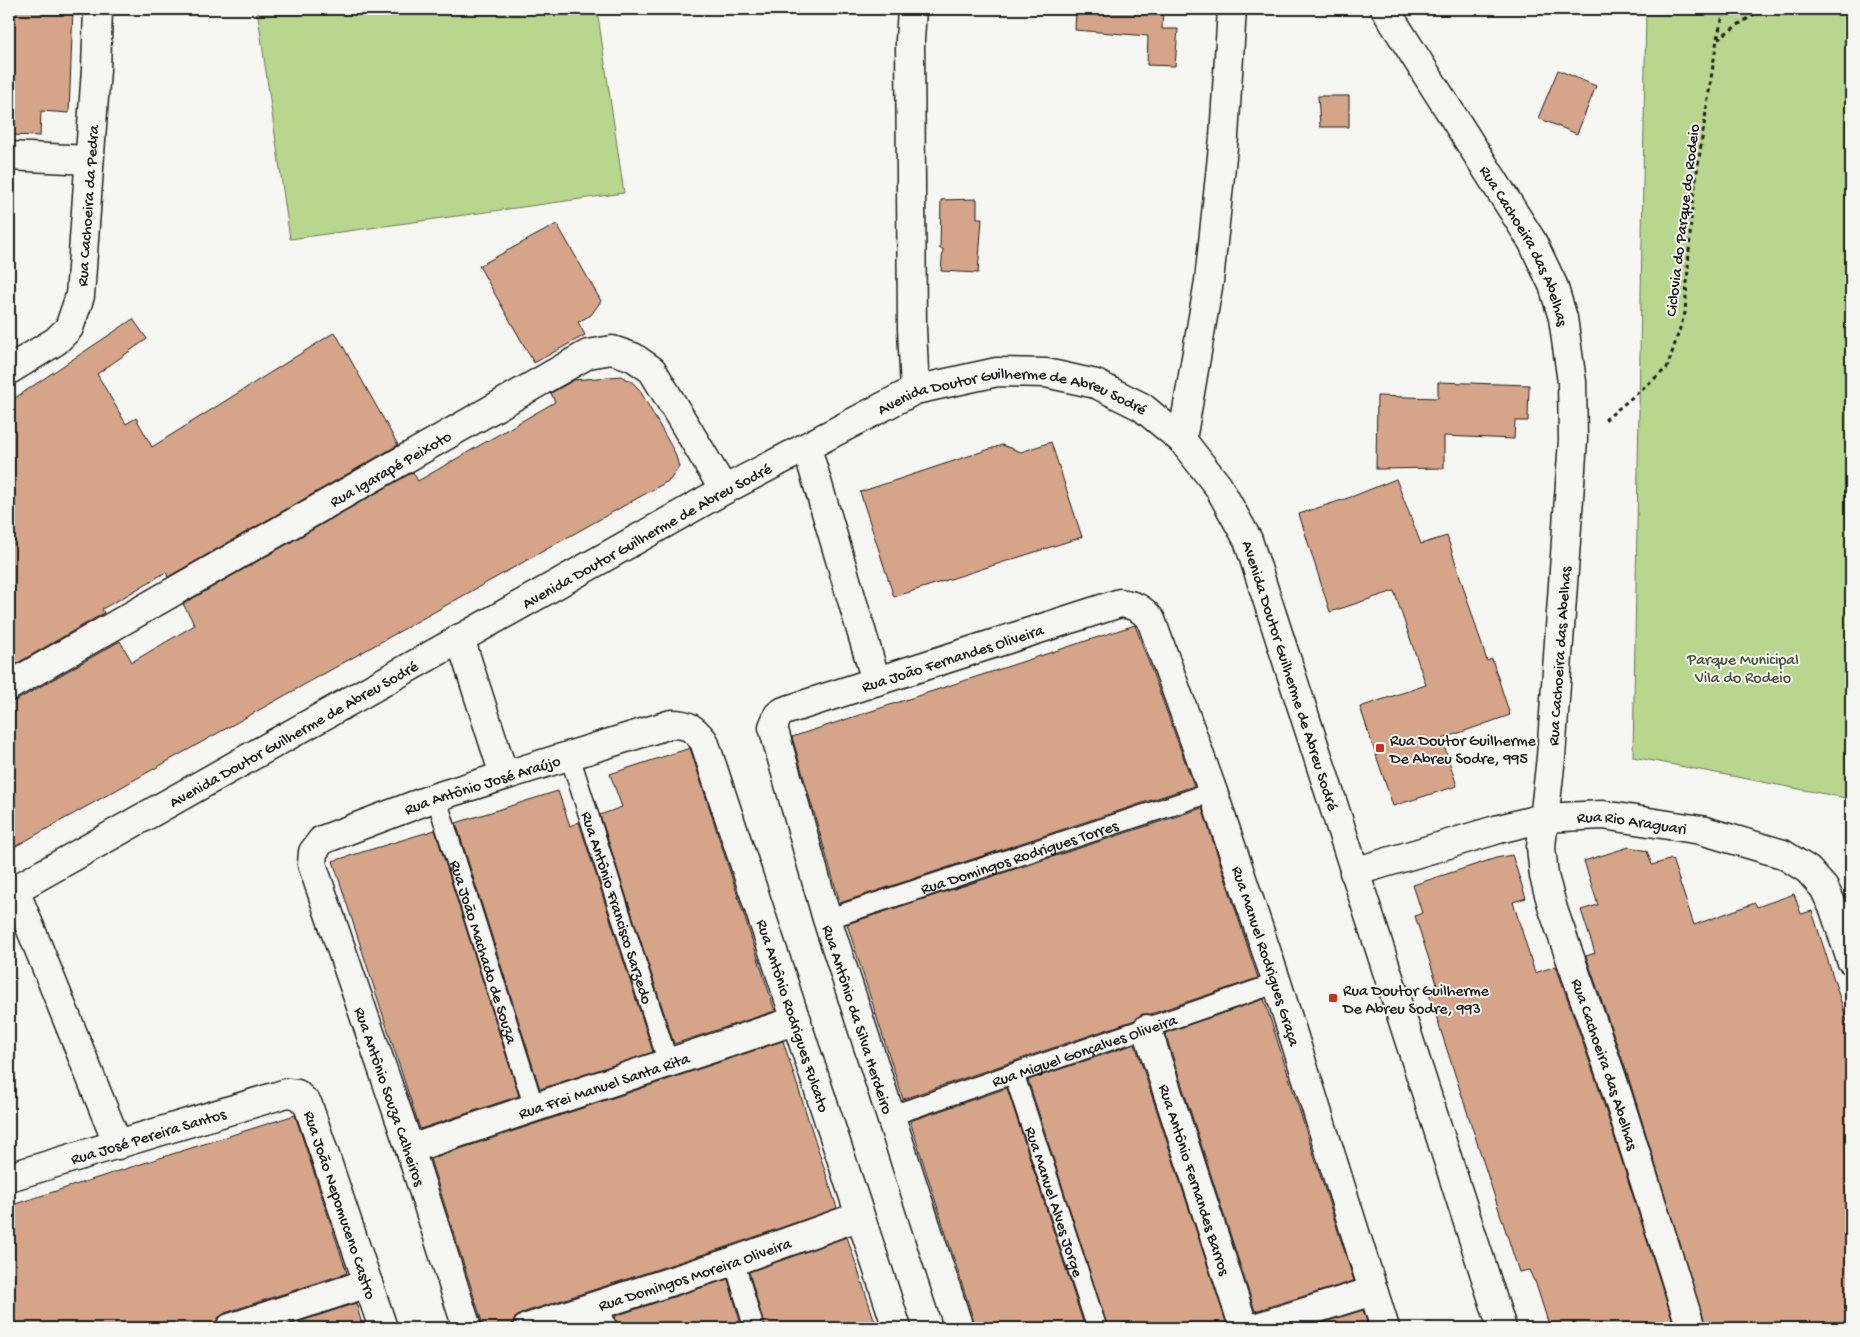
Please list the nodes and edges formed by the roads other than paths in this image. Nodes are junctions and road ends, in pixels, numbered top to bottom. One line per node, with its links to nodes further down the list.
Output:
1 (98, 9): 6 (street, Rua Cachoeira da Pedra)
2 (912, 9): 8 (street)
3 (1232, 9): 9 (street)
4 (1385, 9): 22 (street, Rua Cachoeira das Abelhas)
5 (9, 156): 6 (street)
6 (89, 160): 7 (street, Rua Cachoeira da Pedra)
7 (9, 370)
8 (916, 390): 9 (street, Avenida Doutor Guilherme de Abreu Sodré); 10 (street, Avenida Doutor Guilherme de Abreu Sodré)
9 (1182, 440): 24 (street, Avenida Doutor Guilherme de Abreu Sodré)
10 (807, 448): 11 (street, Avenida Doutor Guilherme de Abreu Sodré); 14 (street)
11 (724, 490): 13 (street, Avenida Doutor Guilherme de Abreu Sodré); 15 (street, Rua Igarapé Peixoto)
12 (1120, 603): 14 (street, Rua João Fernandes Oliveira); 20 (street, Rua Manuel Rodrigues Graça)
13 (460, 638): 19 (street); 25 (street, Avenida Doutor Guilherme de Abreu Sodré)
14 (876, 681): 16 (street, Rua João Fernandes Oliveira)
15 (9, 686)
16 (784, 711): 26 (street, Rua Antônio da Silva Herdeiro)
17 (671, 724): 18 (street, Rua Antônio José Araújo); 29 (street, Rua Antônio Rodrigues Fulcato)
18 (569, 754): 19 (street, Rua Antônio José Araújo); 31 (lane, Rua Antônio Francisco Sarzedo)
19 (504, 775): 21 (street, Rua Antônio José Araújo)
20 (1213, 792): 26 (lane, Rua Domingos Rodrigues Torres); 28 (street, Rua Manuel Rodrigues Graça)
21 (436, 797): 23 (street, Rua Antônio José Araújo); 34 (lane, Rua João Machado de Souza)
22 (1544, 818): 24 (street, Rua Rio Araguari); 27 (street, Rua Rio Araguari); 56 (street, Rua Cachoeira das Abelhas)
23 (312, 864): 37 (street, Rua Antônio Souza Calheiros)
24 (1354, 872): 55 (street, Avenida Doutor Guilherme de Abreu Sodré)
25 (12, 891): 36 (street)
26 (827, 919): 35 (street, Rua Antônio da Silva Herdeiro)
27 (1851, 960)
28 (1277, 983): 30 (lane, Rua Miguel Gonçalves Oliveira); 42 (street, Rua Manuel Rodrigues Graça)
29 (797, 1020): 31 (street, Rua Frei Manuel Santa Rita); 39 (street, Rua Antônio Rodrigues Fulcato)
30 (1147, 1028): 32 (lane, Rua Miguel Gonçalves Oliveira); 52 (street, Rua Antônio Fernandes Barros)
31 (668, 1062): 34 (street, Rua Frei Manuel Santa Rita)
32 (1014, 1074): 35 (lane, Rua Miguel Gonçalves Oliveira); 51 (lane, Rua Manuel Alves Jorge)
33 (287, 1093): 36 (street, Rua José Pereira Santos); 41 (street, Rua João Nepomuceno Castro)
34 (534, 1107): 37 (street, Rua Frei Manuel Santa Rita)
35 (890, 1116): 50 (street, Rua Antônio da Silva Herdeiro)
36 (118, 1145): 38 (street, Rua José Pereira Santos)
37 (410, 1149): 46 (street, Rua Antônio Souza Calheiros)
38 (9, 1177)
39 (860, 1216): 40 (street, Rua Domingos Moreira Oliveira); 49 (street, Rua Antônio Rodrigues Fulcato)
40 (734, 1261): 43 (street, Rua Domingos Moreira Oliveira); 48 (lane)
41 (368, 1283): 44 (street); 45 (street, Rua João Nepomuceno Castro)
42 (1373, 1290): 53 (street); 54 (street, Rua Manuel Rodrigues Graça)
43 (603, 1317): 47 (street, Rua Domingos Moreira Oliveira)
44 (230, 1328)
45 (382, 1328)
46 (467, 1328)
47 (527, 1328)
48 (754, 1328)
49 (897, 1328)
50 (959, 1328)
51 (1097, 1328)
52 (1244, 1328)
53 (1254, 1328)
54 (1385, 1328)
55 (1502, 1328)
56 (1691, 1328)

